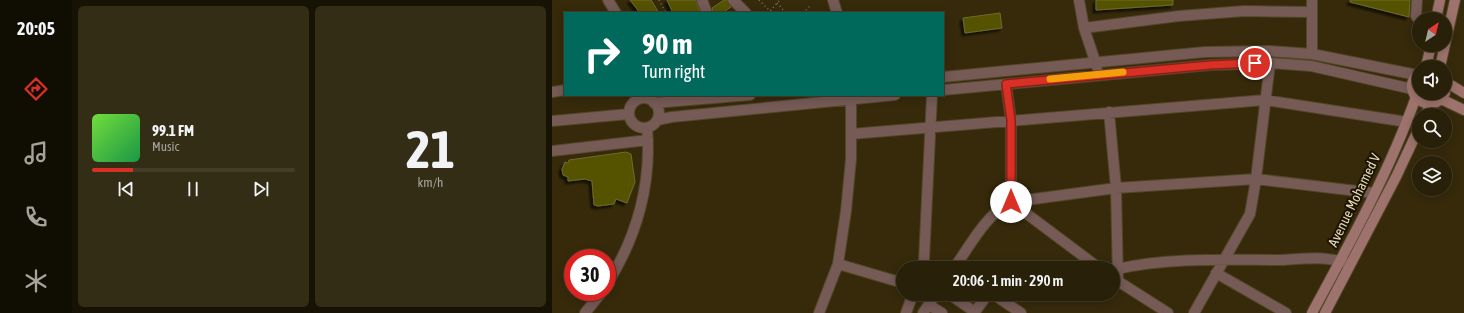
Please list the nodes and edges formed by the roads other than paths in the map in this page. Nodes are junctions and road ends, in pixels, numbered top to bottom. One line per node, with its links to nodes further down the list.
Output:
1 (608, 0): 10 (street)
2 (702, 0): 11 (street)
3 (733, 0): 12 (street)
4 (833, 0): 13 (street)
5 (1079, 0): 17 (street)
6 (1312, 0): 14 (street)
7 (1417, 0): 15 (street)
8 (1440, 0): 16 (street)
9 (1455, 0): 19 (street)
10 (615, 12)
11 (707, 12)
12 (745, 12)
13 (837, 12)
14 (1311, 12): 17 (street); 18 (street)
15 (1416, 12)
16 (1437, 12)
17 (1084, 28): 20 (street)
18 (1312, 54): 20 (street); 22 (street)
19 (1442, 60)
20 (1096, 62): 23 (street); 24 (street)
21 (1270, 63): 23 (street); 29 (street); 36 (street)
22 (1412, 73)
23 (1098, 74): 25 (street)
24 (944, 77)
25 (1006, 84): 27 (street); 44 (street)
26 (564, 90): 28 (street)
27 (944, 90)
28 (552, 92)
29 (1412, 92)
30 (1452, 92): 31 (street)
31 (1464, 93)
32 (736, 96): 39 (street)
33 (873, 96): 35 (street)
34 (932, 96): 48 (street)
35 (851, 97): 43 (street); 49 (street)
36 (1265, 100): 41 (street); 46 (street); 53 (street)
37 (1412, 100): 46 (street, Avenue Mohamed V)
38 (1452, 100): 40 (street)
39 (653, 102): 42 (street); 43 (street)
40 (1464, 110)
41 (1109, 112): 44 (street); 54 (street)
42 (629, 114): 45 (street); 47 (street)
43 (657, 120): 47 (street)
44 (1011, 120): 48 (street); 56 (street)
45 (552, 121)
46 (1407, 122): 55 (street, Avenue Mohamed V)
47 (647, 128): 50 (street)
48 (931, 129): 49 (street); 58 (street)
49 (851, 134): 63 (street)
50 (648, 140): 52 (street); 65 (street)
51 (1412, 143): 64 (street, Avenue Mohamed V)
52 (552, 151)
53 (1256, 179): 54 (street); 55 (street); 57 (street)
54 (1116, 188): 56 (street); 61 (street)
55 (1374, 193): 62 (street, Avenue Mohamed V)
56 (1011, 202): 59 (street); 60 (street)
57 (1224, 260): 62 (street); 66 (street); 67 (street)
58 (924, 261)
59 (959, 261)
60 (1090, 261)
61 (1116, 261)
62 (1340, 261): 64 (street); 85 (street, Avenue Mohamed V)
63 (838, 264): 69 (street); 78 (street)
64 (1351, 266): 86 (street, Avenue Mohamed V)
65 (616, 270)
66 (1216, 273): 83 (street); 84 (street)
67 (1120, 274)
68 (1120, 279): 82 (street)
69 (896, 281)
70 (595, 301): 77 (street)
71 (910, 301): 79 (street)
72 (959, 301): 76 (street)
73 (983, 301): 76 (street)
74 (1003, 301): 81 (street)
75 (926, 309): 80 (street)
76 (974, 312)
77 (585, 313)
78 (819, 313)
79 (906, 313)
80 (942, 313)
81 (1021, 313)
82 (1168, 313)
83 (1194, 313)
84 (1286, 313)
85 (1312, 313)
86 (1325, 313)

